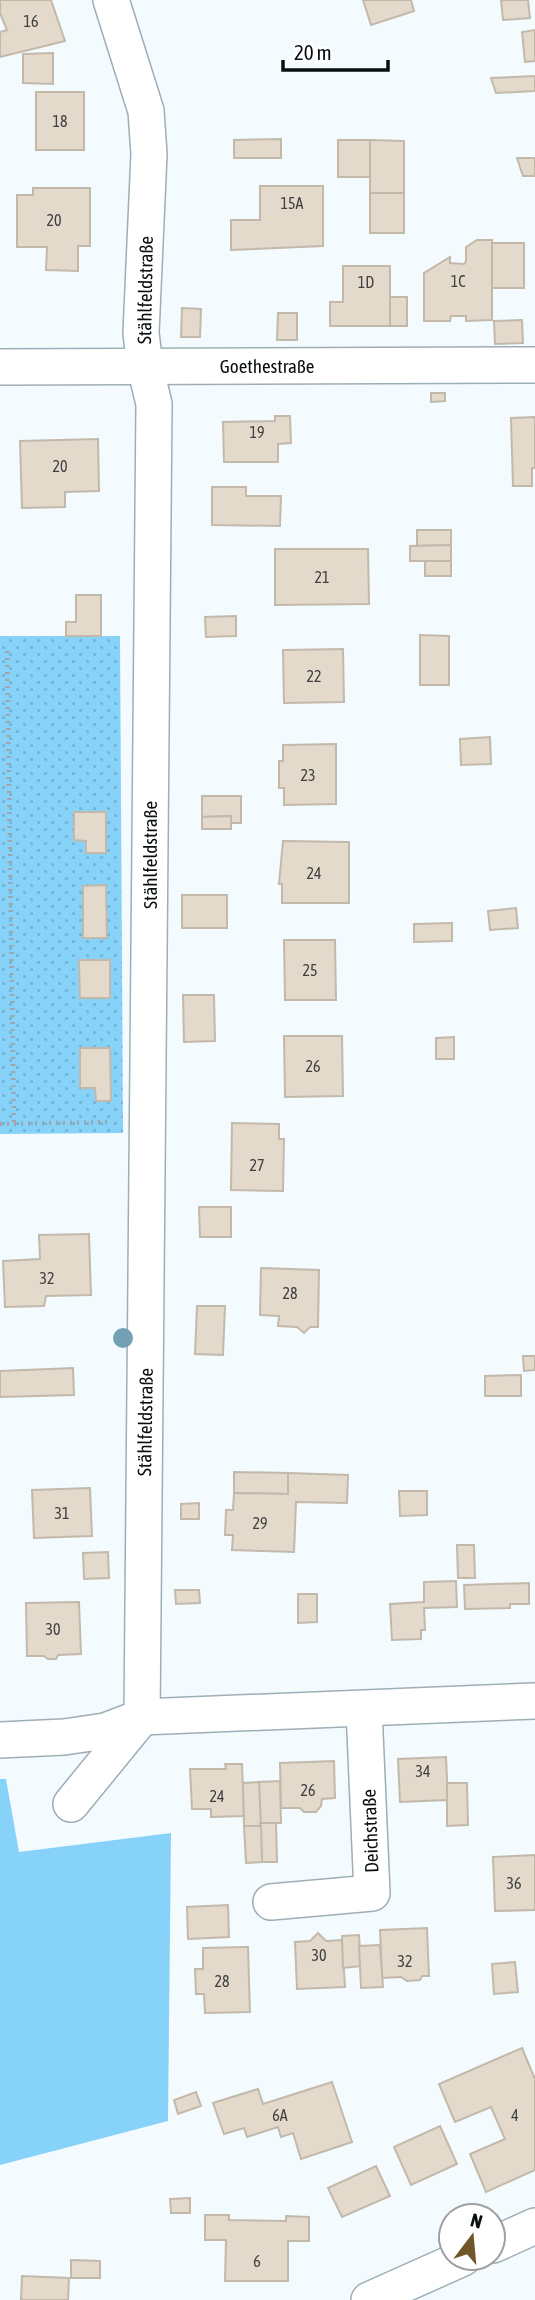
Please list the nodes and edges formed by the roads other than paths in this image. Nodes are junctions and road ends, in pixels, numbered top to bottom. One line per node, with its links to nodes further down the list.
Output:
1 (111, 0): 3 (street, Stählfeldstraße)
2 (535, 365): 3 (street, Goethestraße)
3 (145, 366): 4 (street, Goethestraße); 7 (street, Stählfeldstraße)
4 (0, 367)
5 (535, 1701): 6 (street)
6 (364, 1709): 7 (street); 10 (street, Deichstraße)
7 (142, 1717): 8 (street); 9 (street)
8 (0, 1740)
9 (71, 1804)
10 (271, 1902)
11 (535, 2226): 12 (street)
12 (507, 2239)
13 (437, 2270): 14 (street)
14 (369, 2300)

